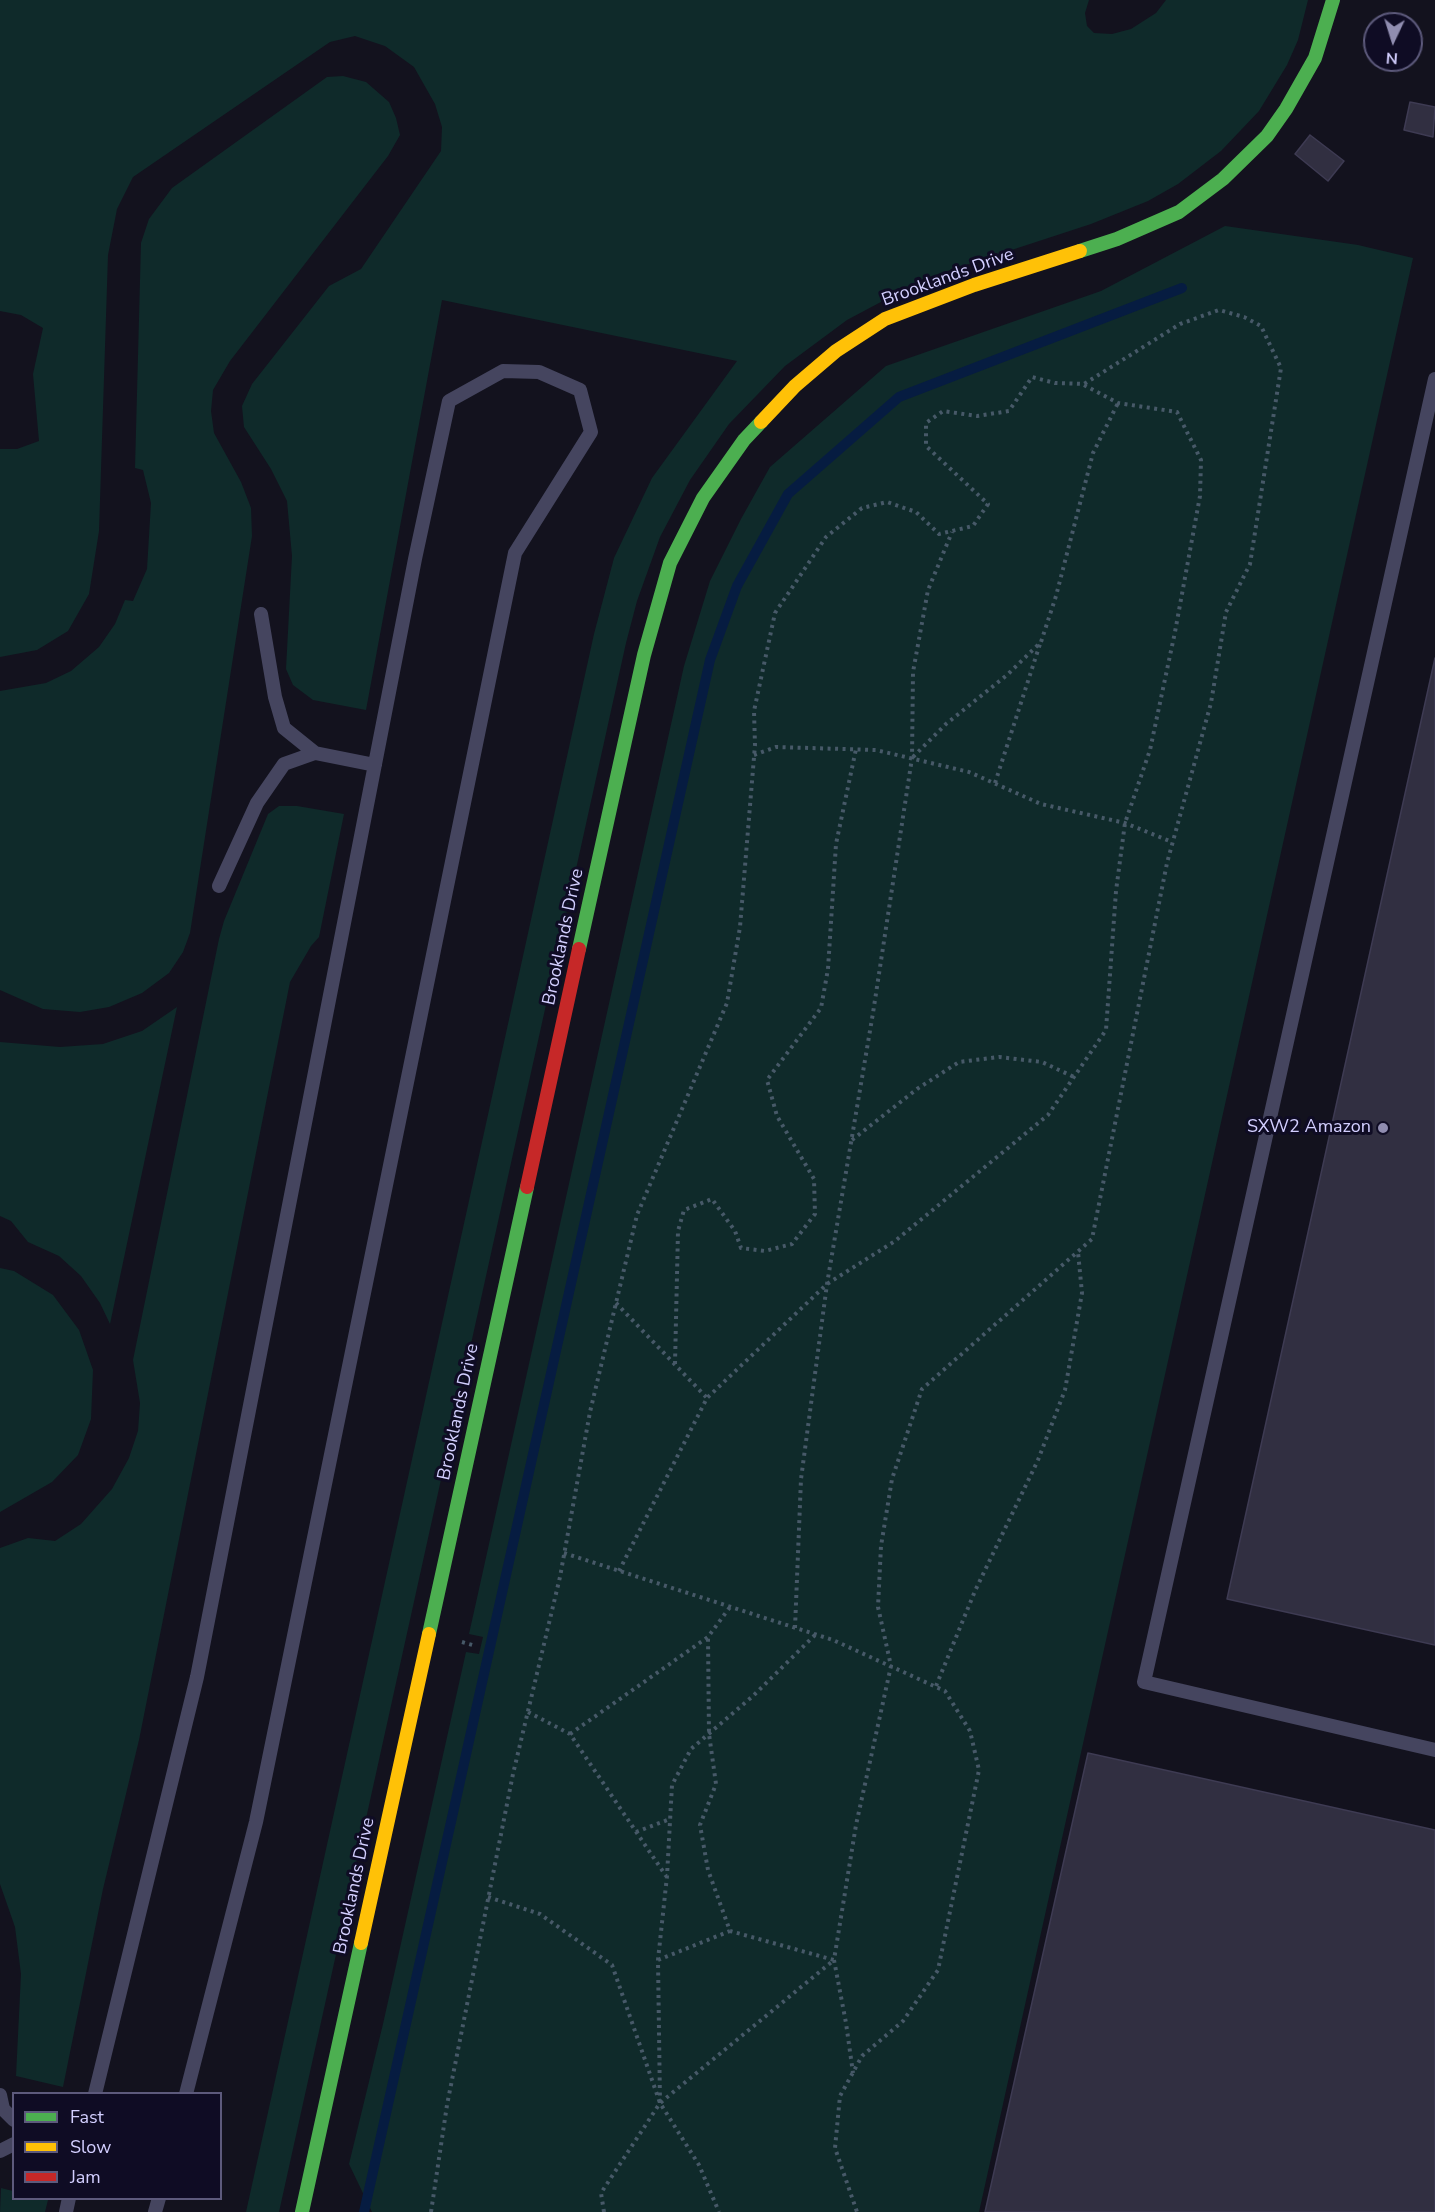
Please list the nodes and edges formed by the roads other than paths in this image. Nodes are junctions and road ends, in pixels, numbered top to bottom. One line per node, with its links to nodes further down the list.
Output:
1 (1333, 0): 12 (street, Brooklands Drive)
2 (1435, 379): 7 (lane)
3 (261, 614): 4 (lane)
4 (315, 753): 5 (lane); 6 (lane)
5 (375, 765): 8 (lane); 9 (lane)
6 (219, 886)
7 (1435, 1750)
8 (95, 2092)
9 (187, 2092)
10 (0, 2095): 11 (lane)
11 (12, 2118)
12 (302, 2212)

